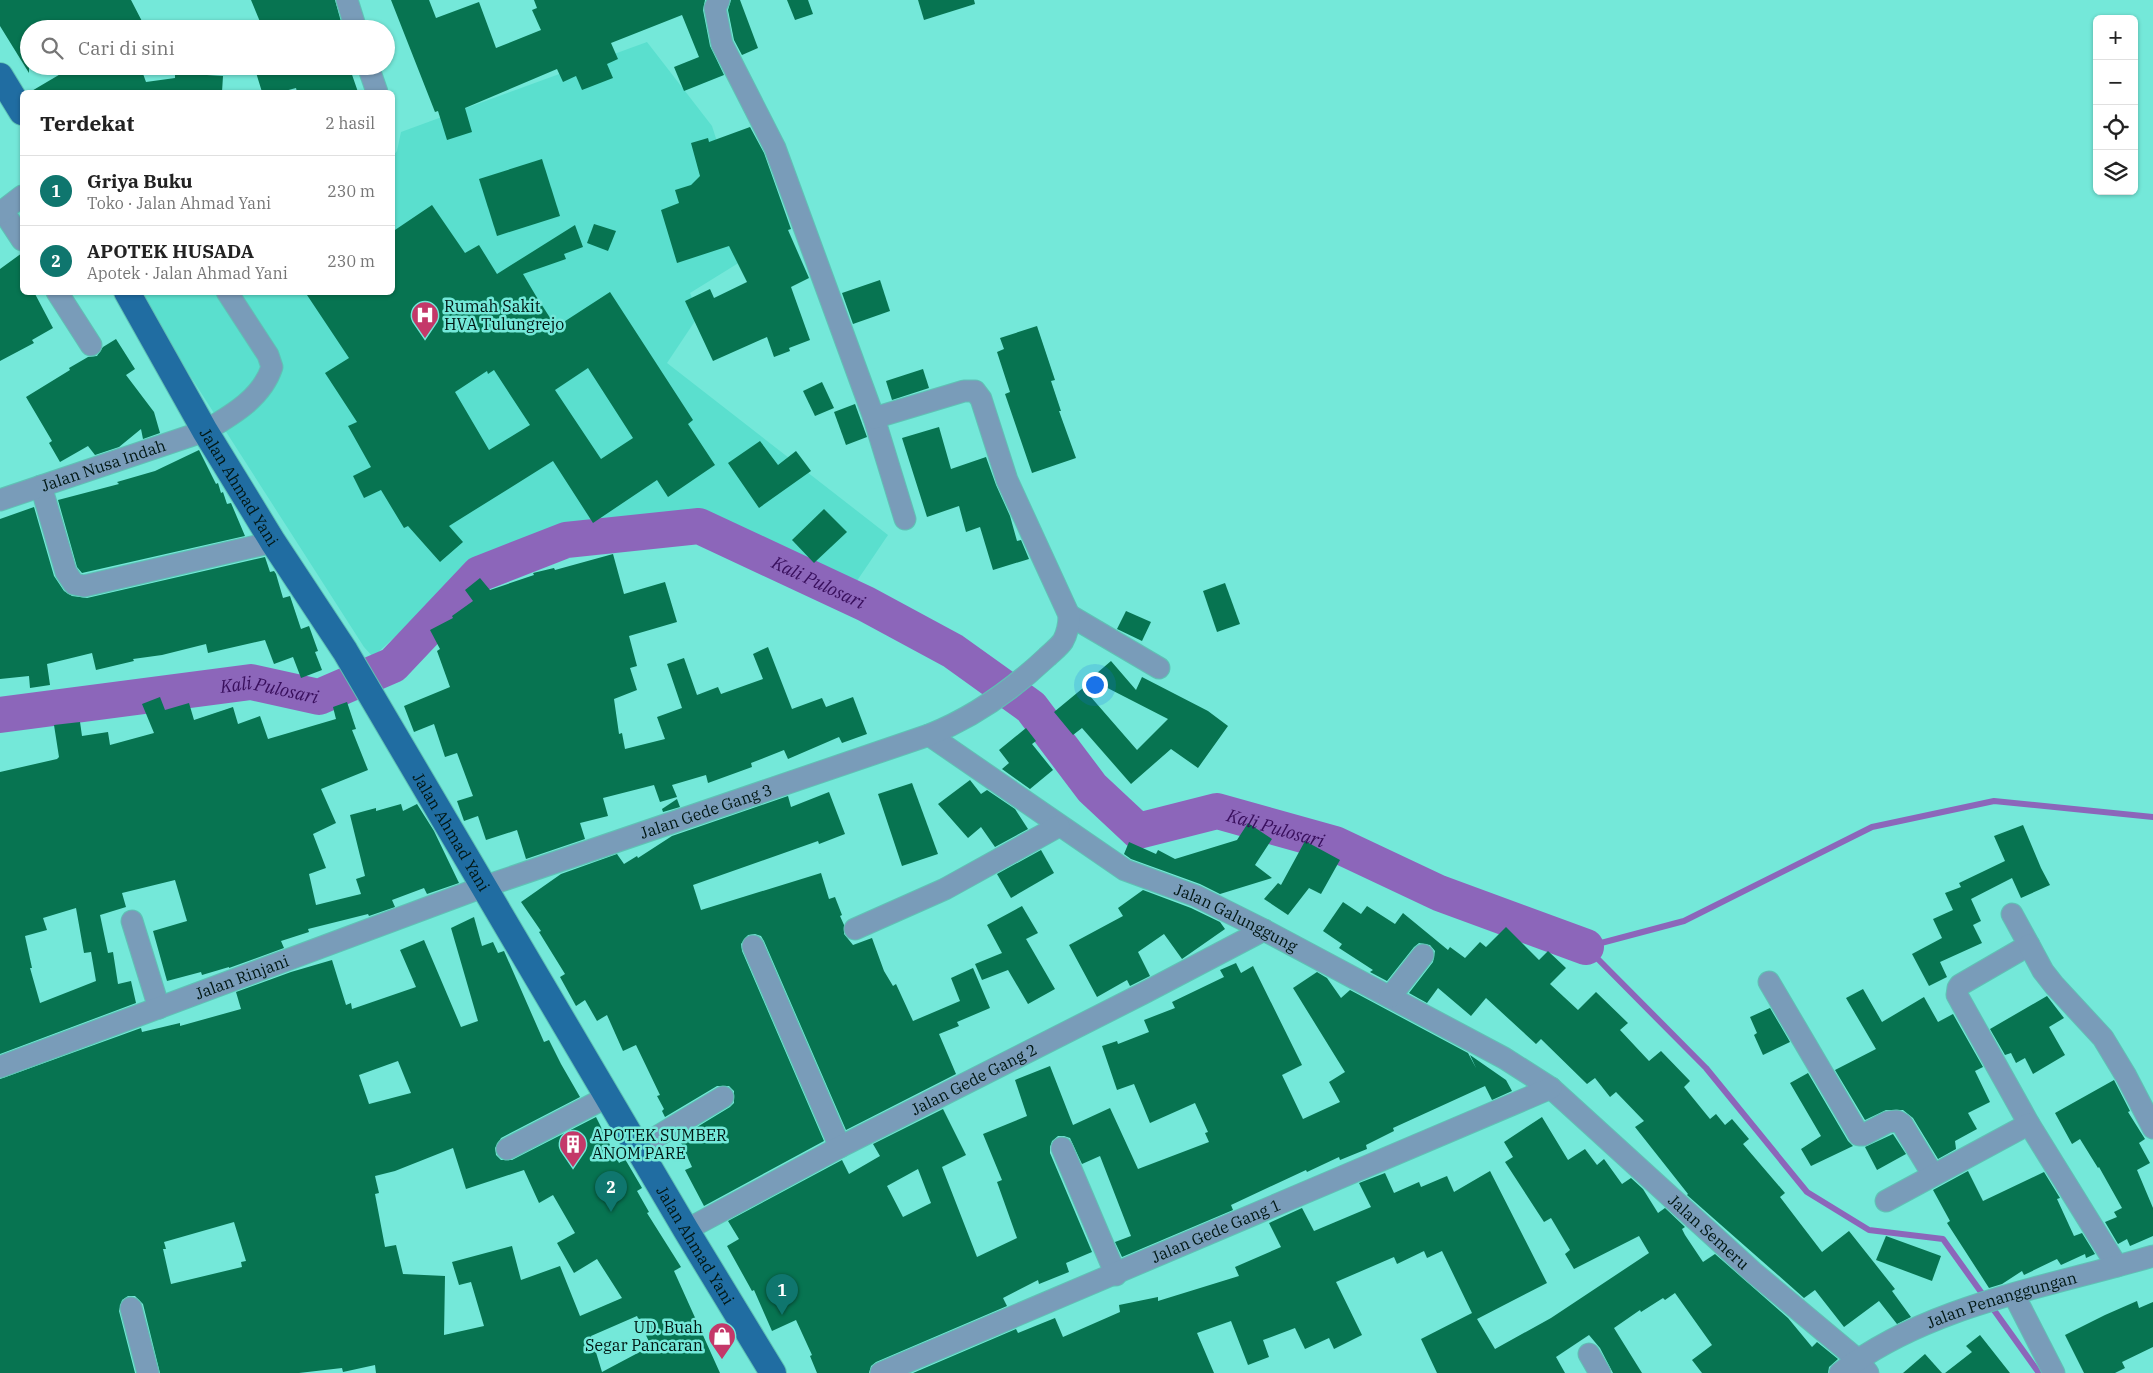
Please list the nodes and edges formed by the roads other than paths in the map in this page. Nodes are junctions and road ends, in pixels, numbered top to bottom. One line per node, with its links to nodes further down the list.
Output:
1 (347, 0): 3 (street)
2 (719, 0): 15 (street)
3 (353, 20)
4 (371, 75): 6 (street)
5 (0, 76): 7 (main road)
6 (376, 90)
7 (20, 109)
8 (20, 198): 9 (street)
9 (2, 212): 10 (street)
10 (20, 237)
11 (59, 295): 14 (street)
12 (129, 295): 16 (main road, Jalan Ahmad Yani)
13 (229, 295): 16 (street, Jalan Nusa Indah)
14 (91, 344)
15 (874, 418): 19 (street); 21 (street)
16 (205, 431): 17 (street, Jalan Nusa Indah); 20 (main road, Jalan Ahmad Yani)
17 (41, 486): 18 (street, Jalan Nusa Indah); 20 (street)
18 (0, 500)
19 (905, 519)
20 (273, 542): 25 (main road, Jalan Ahmad Yani)
21 (1066, 629): 22 (street); 23 (street, Jalan Gede Gang 3)
22 (1159, 668)
23 (929, 735): 24 (street, Jalan Galunggung); 25 (street, Jalan Gede Gang 3)
24 (1059, 826): 28 (street); 29 (street, Jalan Galunggung)
25 (483, 887): 35 (street, Jalan Rinjani); 38 (main road, Jalan Ahmad Yani)
26 (2012, 914): 30 (street)
27 (132, 922): 35 (street)
28 (856, 928)
29 (1264, 930): 34 (street, Jalan Galunggung); 42 (street, Jalan Gede Gang 2)
30 (2029, 945): 40 (street); 41 (street)
31 (753, 946): 42 (street)
32 (1422, 955): 34 (street)
33 (1769, 982): 46 (street)
34 (1390, 997): 37 (street, Jalan Galunggung)
35 (158, 1008): 36 (street, Jalan Rinjani)
36 (0, 1066)
37 (1552, 1088): 51 (street, Jalan Gede Gang 1); 55 (street, Jalan Semeru)
38 (607, 1097): 43 (main road, Jalan Ahmad Yani); 45 (street)
39 (723, 1098): 43 (street)
40 (2028, 1124): 46 (street); 50 (street)
41 (2153, 1128)
42 (840, 1147): 48 (street, Jalan Gede Gang 2)
43 (638, 1148): 48 (main road, Jalan Ahmad Yani)
44 (1062, 1148): 51 (street)
45 (507, 1149)
46 (1933, 1175): 47 (street)
47 (1886, 1201)
48 (686, 1230): 57 (main road, Jalan Ahmad Yani)
49 (2153, 1256): 50 (street, Jalan Penanggungan)
50 (2117, 1266): 52 (street, Jalan Penanggungan)
51 (1116, 1275): 58 (street, Jalan Gede Gang 1)
52 (2009, 1296): 55 (street, Jalan Penanggungan); 61 (street)
53 (131, 1308): 56 (street)
54 (1589, 1354): 59 (street)
55 (1863, 1366): 60 (street, Jalan Penanggungan)
56 (148, 1373)
57 (773, 1373)
58 (880, 1373)
59 (1600, 1373)
60 (1840, 1373)
61 (2054, 1373)

